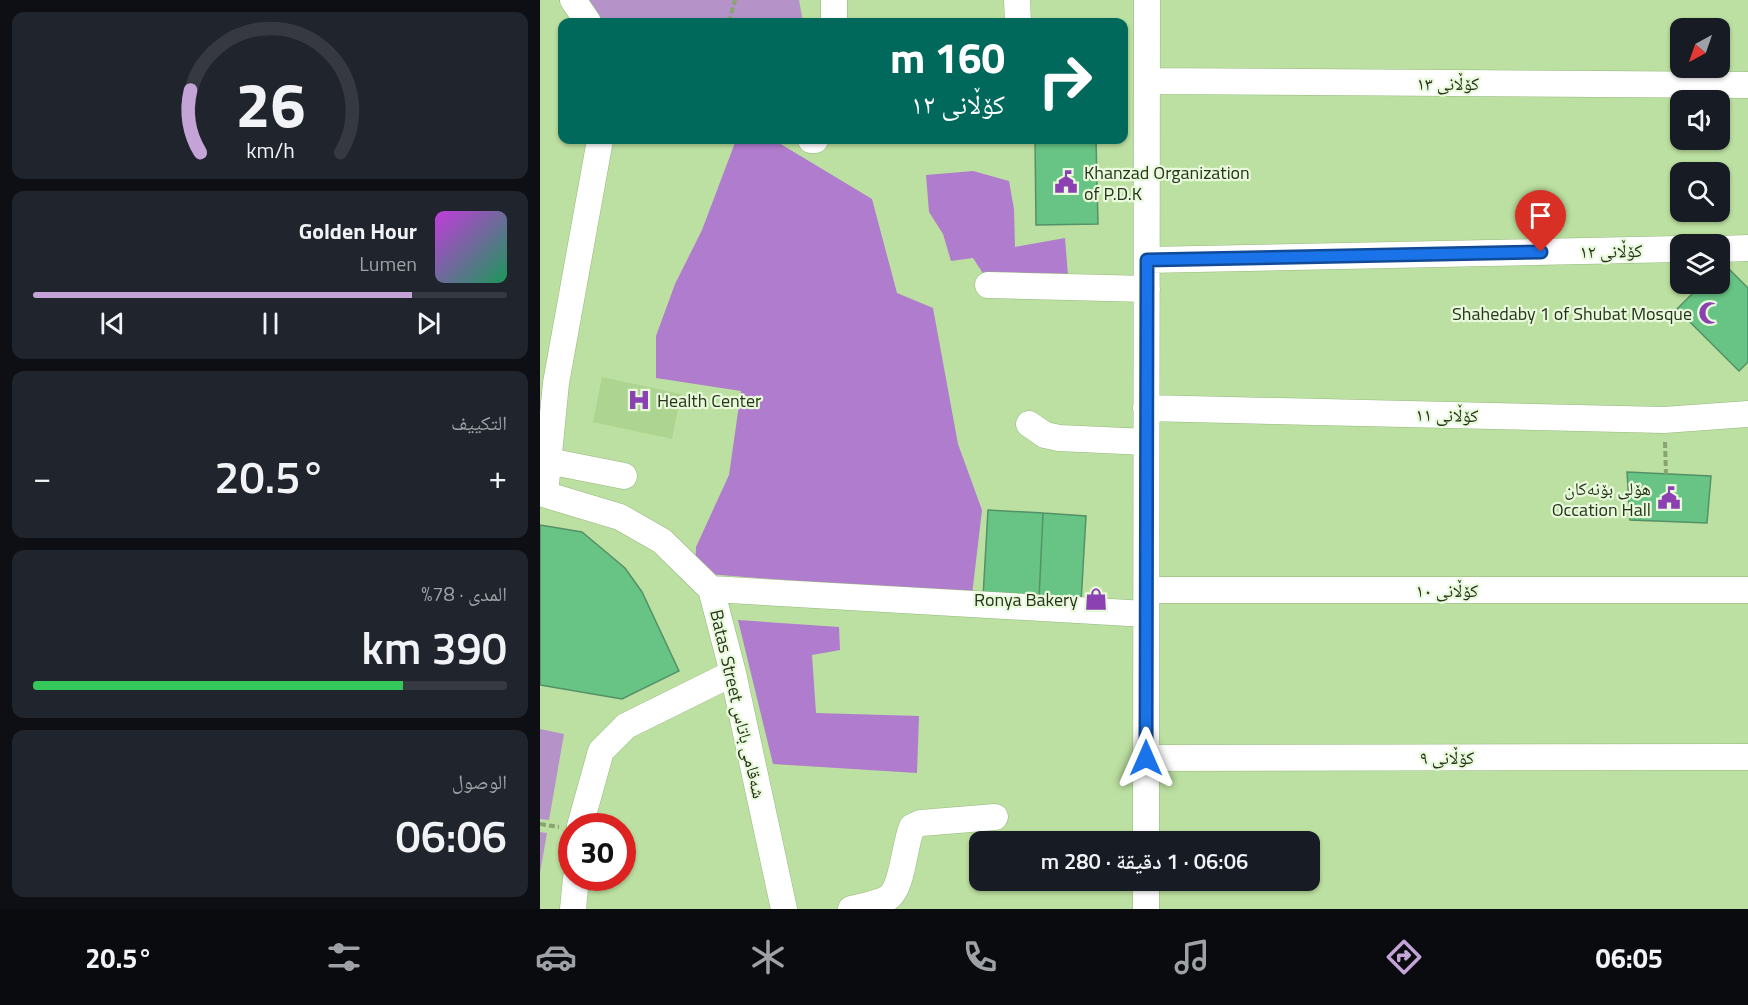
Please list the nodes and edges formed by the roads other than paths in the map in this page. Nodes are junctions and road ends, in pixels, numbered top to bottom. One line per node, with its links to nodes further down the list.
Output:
1 (573, 0): 5 (street)
2 (834, 0): 6 (street)
3 (1017, 0): 7 (street)
4 (1147, 0): 8 (street)
5 (585, 18)
6 (834, 18)
7 (1018, 18)
8 (1147, 81): 9 (street, کۆڵانی ١٣); 10 (street)
9 (1748, 85)
10 (1135, 115): 15 (street)
11 (599, 144): 22 (street)
12 (1748, 248): 14 (street)
13 (1670, 249): 15 (street, کۆڵانی ١٢)
14 (1730, 249)
15 (1147, 260): 17 (street)
16 (988, 285): 17 (street)
17 (1147, 289): 18 (street)
18 (1146, 408): 19 (street, کۆڵانی ١١); 21 (street)
19 (1748, 414)
20 (1029, 424): 21 (street)
21 (1146, 442): 27 (street)
22 (548, 461): 23 (street); 24 (street)
23 (624, 476)
24 (543, 494): 25 (street, Batas Street شەقامی باتاس)
25 (711, 589): 27 (street, کۆڵانی ١٠); 28 (street, Batas Street شەقامی باتاس)
26 (1748, 590): 27 (street, کۆڵانی ١٠)
27 (1146, 602): 30 (street)
28 (733, 673): 31 (street); 37 (street, Batas Street شەقامی باتاس)
29 (1748, 757): 30 (street, کۆڵانی ٩)
30 (1146, 758): 33 (street)
31 (584, 813)
32 (995, 817): 38 (street)
33 (1146, 831)
34 (575, 891): 36 (street)
35 (1146, 891): 39 (street)
36 (573, 909)
37 (784, 909)
38 (851, 909)
39 (1146, 909)

